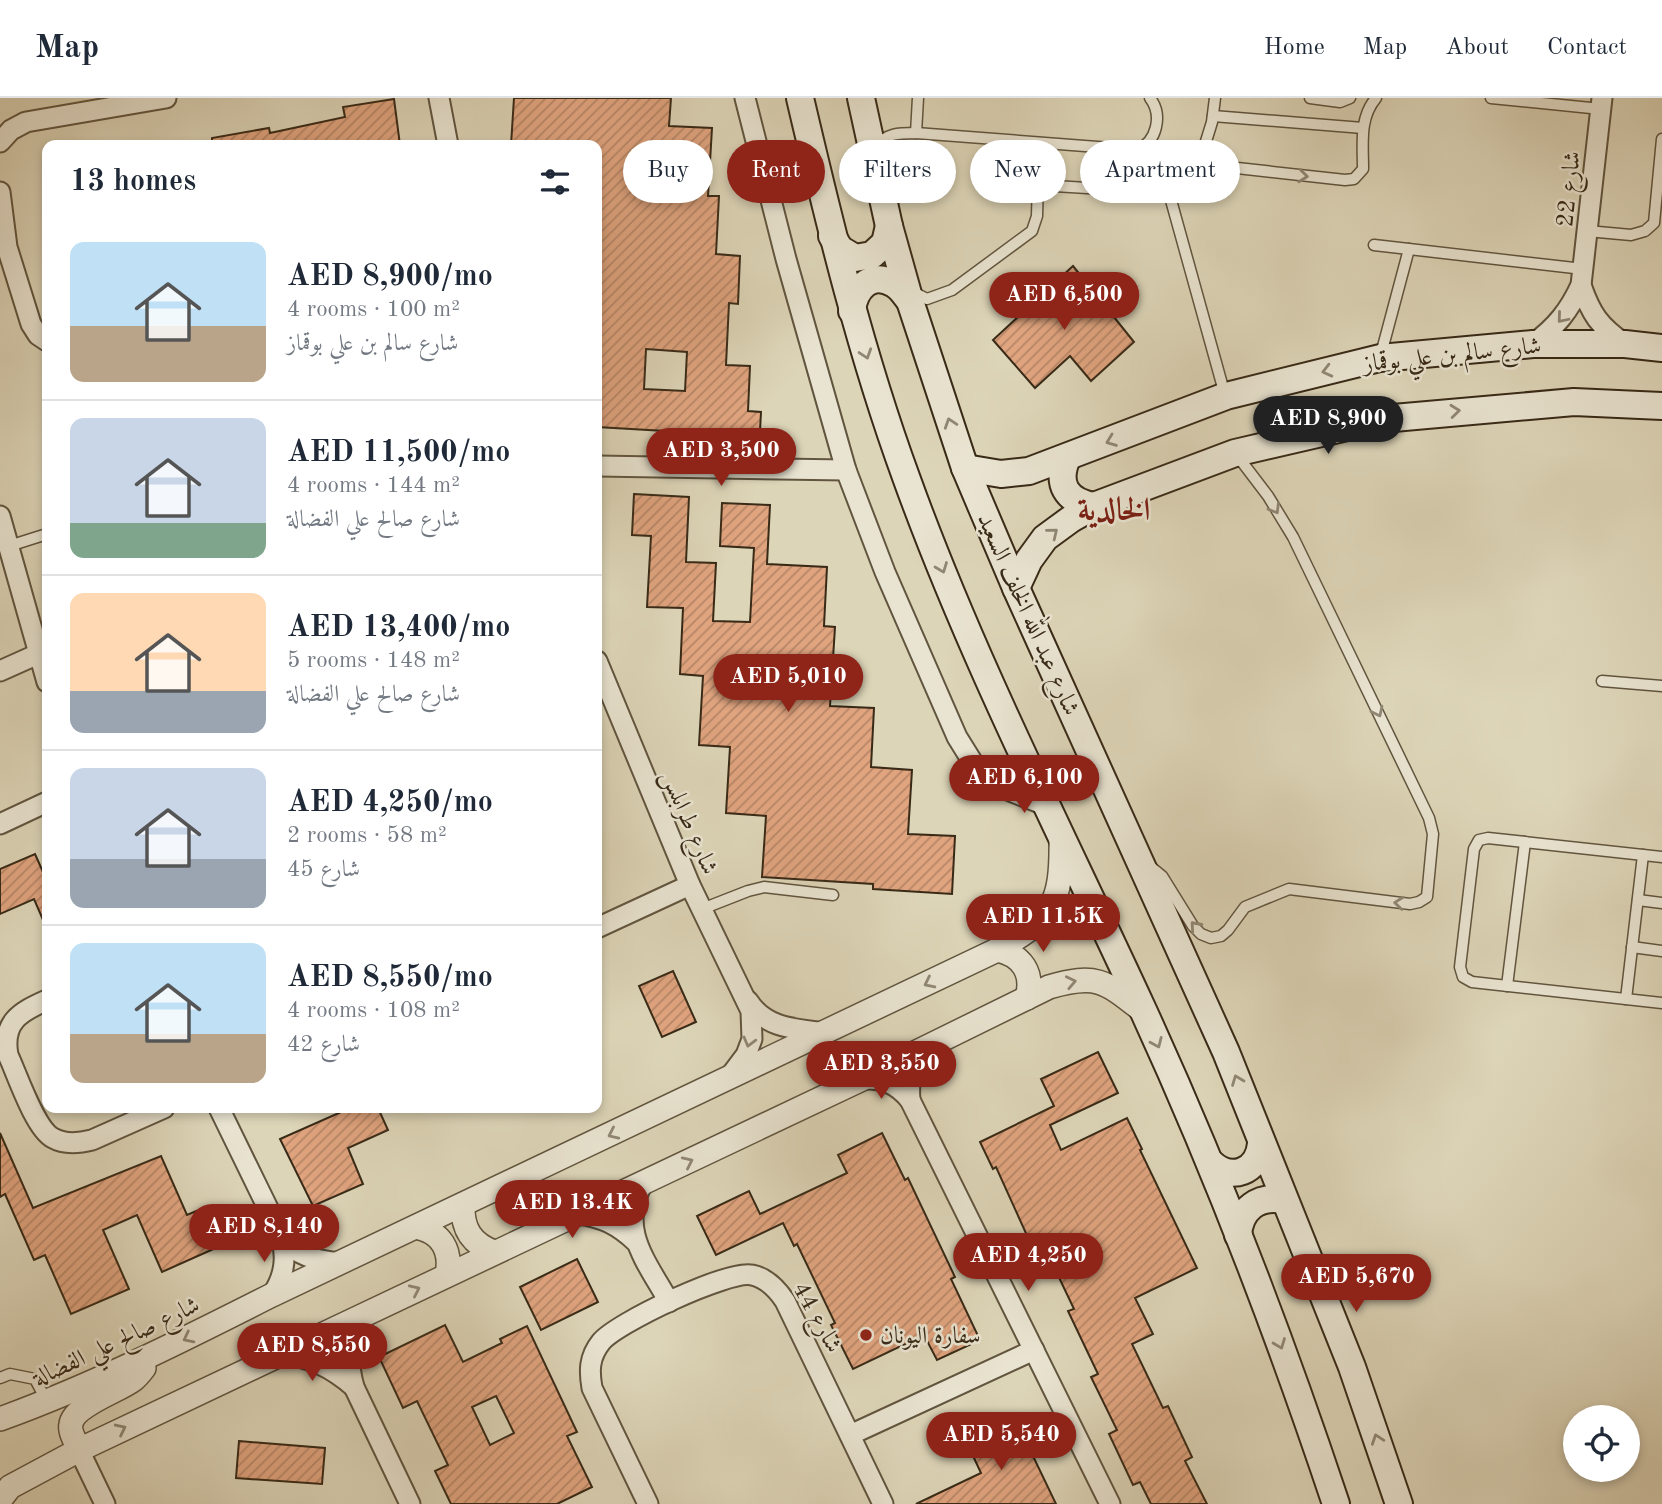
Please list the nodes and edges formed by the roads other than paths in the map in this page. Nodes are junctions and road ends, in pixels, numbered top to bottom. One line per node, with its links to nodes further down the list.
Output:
1 (166, 98): 23 (street)
2 (439, 98): 18 (street)
3 (746, 98): 50 (street)
4 (800, 98): 32 (main road)
5 (861, 98): 19 (main road, شارع عبد الله الخلف السعيد)
6 (918, 98): 16 (lane)
7 (1150, 98): 24 (lane)
8 (1215, 98): 14 (lane)
9 (1310, 98): 10 (lane)
10 (1350, 98)
11 (1376, 98): 15 (lane)
12 (1491, 98): 13 (lane)
13 (1602, 104): 31 (street, شارع 22)
14 (1213, 116): 15 (lane); 22 (lane)
15 (1363, 128): 25 (lane, one-way to 15)
16 (916, 133): 20 (lane); 21 (lane)
17 (1662, 139): 31 (lane)
18 (447, 140)
19 (870, 140)
20 (881, 140)
21 (1002, 140)
22 (1206, 140)
23 (0, 142)
24 (1066, 145)
25 (1240, 168)
26 (0, 192): 34 (street)
27 (884, 203): 30 (main road, شارع عبد الله الخلف السعيد)
28 (1037, 203): 37 (lane)
29 (1172, 203): 44 (lane)
30 (889, 226): 32 (main road); 37 (main road, شارع عبد الله الخلف السعيد)
31 (1587, 231): 36 (street, شارع 22)
32 (831, 234): 38 (main road)
33 (1374, 245): 35 (lane)
34 (4, 248): 39 (street)
35 (1409, 249): 36 (lane); 43 (lane)
36 (1582, 277): 40 (street, شارع 22, one-way to 40); 41 (street, شارع 22)
37 (908, 295): 38 (main road); 49 (main road, شارع عبد الله الخلف السعيد, one-way to 37)
38 (852, 312): 63 (main road, one-way to 63)
39 (42, 338)
40 (1533, 344): 41 (main road, شارع سالم بن علي بوقماز); 43 (main road, شارع سالم بن علي بوقماز)
41 (1625, 344): 42 (main road, شارع سالم بن علي بوقماز)
42 (1662, 348)
43 (1380, 358): 44 (main road, شارع سالم بن علي بوقماز, one-way to 44)
44 (1226, 396): 47 (main road, شارع سالم بن علي بوقماز, one-way to 47)
45 (1662, 406): 46 (main road, one-way to 45)
46 (1236, 453): 51 (main road); 68 (lane, one-way to 68)
47 (1067, 458): 49 (main road, شارع سالم بن علي بوقماز); 51 (main road)
48 (602, 466): 50 (street)
49 (965, 468): 55 (main road, شارع عبد الله الخلف السعيد)
50 (846, 470): 63 (street)
51 (1094, 506): 55 (main road, one-way to 51)
52 (0, 516): 54 (street)
53 (42, 536): 54 (lane)
54 (9, 546): 56 (street)
55 (1016, 588): 68 (main road, شارع عبد الله الخلف السعيد)
56 (38, 654): 57 (street); 58 (street)
57 (42, 666)
58 (0, 671)
59 (1602, 681): 60 (lane)
60 (1662, 686)
61 (603, 698): 70 (street, شارع طرابلس)
62 (42, 804): 64 (street)
63 (1045, 804): 65 (main road)
64 (0, 824)
65 (1061, 839): 77 (street, شارع صالح علي الفضالة); 85 (main road)
66 (1525, 842): 67 (lane); 79 (lane); 79 (lane)
67 (1643, 855): 69 (lane); 72 (lane)
68 (1139, 856): 93 (main road, شارع عبد الله الخلف السعيد, one-way to 68)
69 (1662, 857)
70 (690, 885): 74 (street, شارع طرابلس); 75 (street)
71 (833, 895): 74 (lane)
72 (1638, 900): 73 (lane); 76 (lane)
73 (1662, 903)
74 (702, 909): 82 (street, شارع طرابلس)
75 (602, 926)
76 (1632, 947): 78 (lane); 81 (lane)
77 (997, 950): 80 (street); 86 (street, شارع صالح علي الفضالة, one-way to 86)
78 (1662, 951)
79 (1507, 986): 81 (lane)
80 (1027, 998): 85 (street, one-way to 85); 87 (street)
81 (1626, 999): 84 (lane)
82 (747, 1000): 86 (street, شارع طرابلس); 89 (street, شارع طرابلس, one-way to 89)
83 (42, 1002): 91 (street)
84 (1662, 1003)
85 (1143, 1010): 94 (main road, one-way to 94)
86 (827, 1033): 89 (street, شارع صالح علي الفضالة)
87 (924, 1048): 88 (street); 90 (street)
88 (862, 1079): 90 (street); 95 (street, one-way to 88)
89 (727, 1080): 97 (street, شارع صالح علي الفضالة, one-way to 97)
90 (910, 1100): 109 (street)
91 (153, 1113)
92 (221, 1113): 101 (street)
93 (1261, 1144): 94 (main road); 96 (main road, شارع عبد الله الخلف السعيد)
94 (1211, 1163): 100 (main road)
95 (643, 1183): 98 (street); 102 (street)
96 (1284, 1200): 100 (main road); 125 (main road, شارع عبد الله الخلف السعيد, one-way to 96)
97 (463, 1205): 99 (street, شارع صالح علي الفضالة); 103 (street)
98 (578, 1214): 102 (street); 103 (street)
99 (416, 1227): 104 (street, شارع صالح علي الفضالة); 105 (street)
100 (1238, 1235): 124 (main road, one-way to 124)
101 (281, 1236): 104 (street); 106 (street)
102 (636, 1242): 107 (street)
103 (494, 1252): 105 (street)
104 (340, 1263): 106 (street, شارع صالح علي الفضالة)
105 (447, 1275): 108 (street, one-way to 105)
106 (272, 1295): 110 (street, شارع صالح علي الفضالة, one-way to 110)
107 (669, 1302): 116 (street, شارع 44); 121 (street, شارع 44)
108 (360, 1316): 111 (street); 113 (street)
109 (1034, 1350): 116 (street); 123 (street)
110 (158, 1353): 114 (street, شارع صالح علي الفضالة); 117 (street)
111 (279, 1354): 113 (street); 117 (street, one-way to 111)
112 (0, 1378): 114 (lane)
113 (354, 1387): 120 (street)
114 (47, 1402): 115 (street, شارع صالح علي الفضالة)
115 (0, 1419)
116 (850, 1435): 122 (street, شارع 44)
117 (79, 1450): 118 (street); 119 (street)
118 (0, 1500)
119 (105, 1504)
120 (410, 1504)
121 (648, 1504)
122 (883, 1504)
123 (1110, 1504)
124 (1336, 1504)
125 (1399, 1504)

